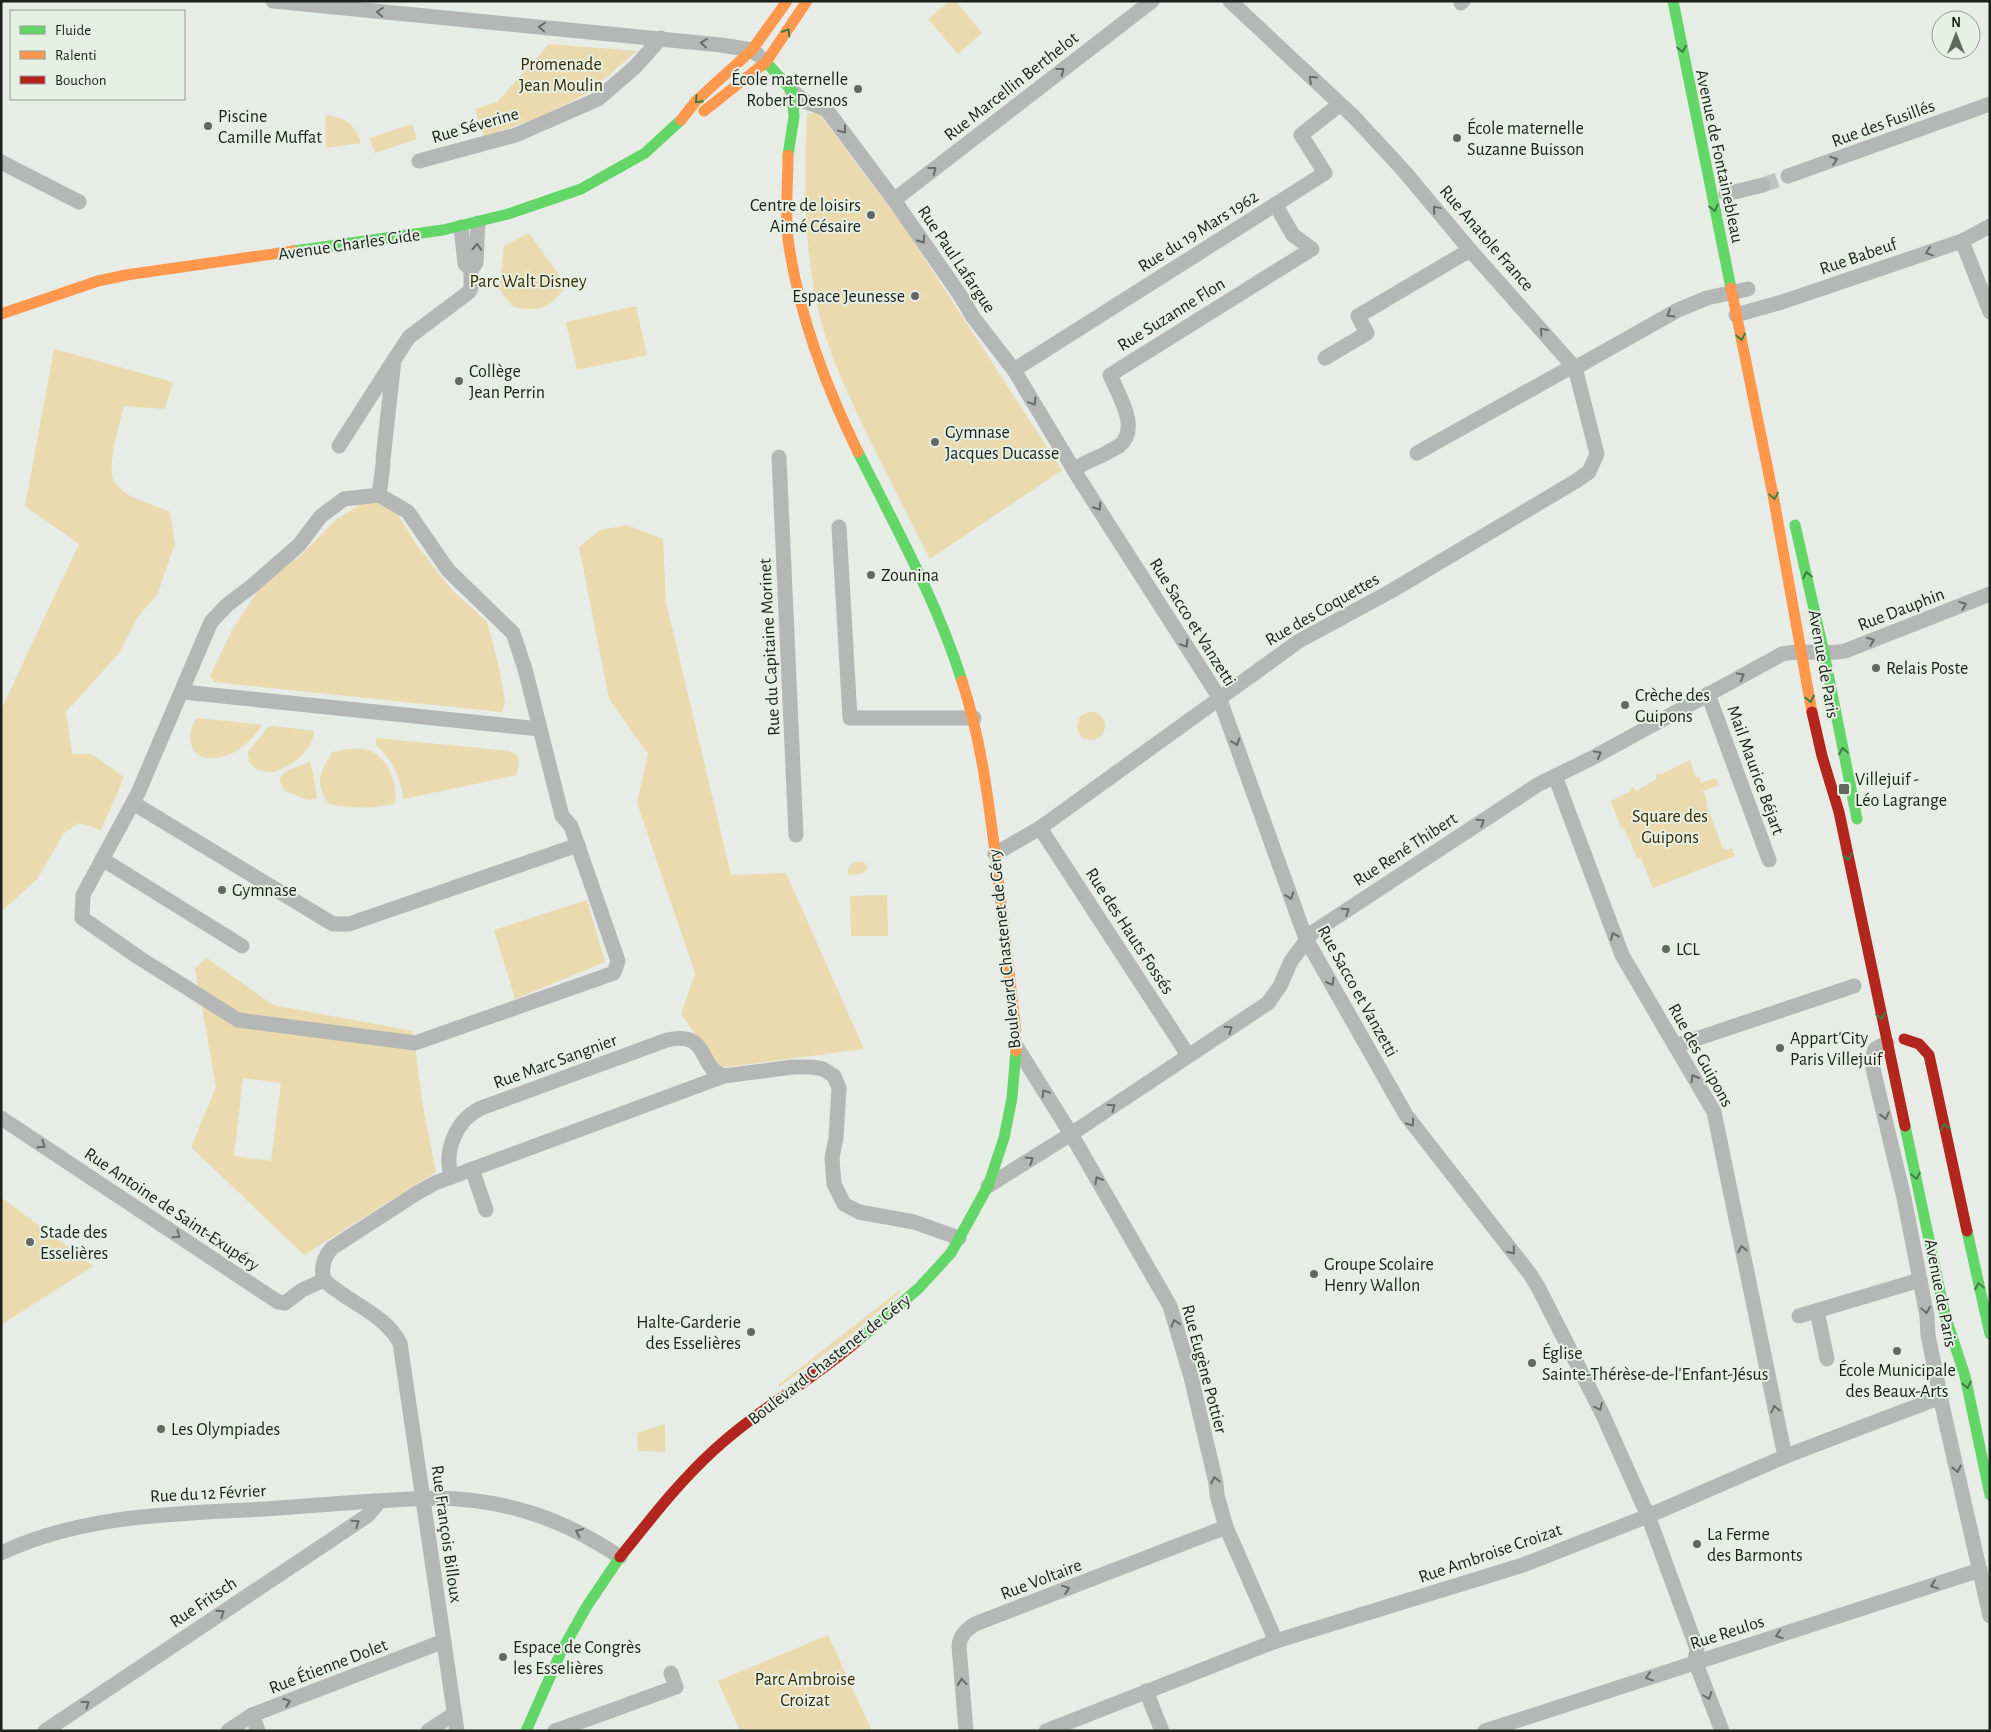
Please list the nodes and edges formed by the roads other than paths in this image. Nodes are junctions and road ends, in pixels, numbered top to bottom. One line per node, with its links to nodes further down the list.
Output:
1 (273, 1): 7 (street, one-way to 1)
2 (787, 1): 8 (main road, Avenue Charles Gide)
3 (807, 1): 9 (main road, Avenue Charles Gide, one-way to 3)
4 (1152, 1): 19 (street, Rue Marcellin Berthelot, one-way to 4)
5 (1230, 1): 12 (street, Rue Anatole France, one-way to 5)
6 (1673, 1): 29 (main road, Avenue de Fontainebleau, one-way to 29)
7 (661, 38): 8 (street, one-way to 7); 14 (street, Rue Séverine)
8 (752, 50): 9 (street); 13 (main road, Avenue Charles Gide, one-way to 13)
9 (766, 62): 10 (main road); 13 (main road, Avenue Charles Gide)
10 (792, 91): 19 (street, Rue Paul Lafargue, one-way to 19); 51 (main road, Boulevard Chastenet de Géry)
11 (1990, 104): 16 (street, Rue des Fusillés, one-way to 11)
12 (1340, 105): 21 (street, Rue du 19 Mars 1962); 26 (street, Rue Anatole France, one-way to 12)
13 (677, 124): 22 (main road, Avenue Charles Gide)
14 (419, 161)
15 (1, 162): 20 (street)
16 (1788, 176)
17 (1764, 185): 18 (street)
18 (1727, 194)
19 (894, 200): 37 (street, Rue Paul Lafargue, one-way to 37)
20 (79, 202)
21 (1275, 204): 37 (street, Rue du 19 Mars 1962); 41 (street, Rue Suzanne Flon)
22 (478, 223): 24 (main road, Avenue Charles Gide); 27 (street, one-way to 22)
23 (1990, 226): 25 (street, Rue Babeuf)
24 (460, 227): 27 (street); 31 (main road, Avenue Charles Gide)
25 (1962, 241): 30 (street); 33 (street, Rue Babeuf, one-way to 33)
26 (1470, 250): 34 (street); 36 (street, Rue Anatole France, one-way to 26)
27 (471, 270): 35 (street)
28 (1747, 282): 29 (street); 33 (main road)
29 (1732, 291): 32 (main road, Avenue de Paris); 36 (street, one-way to 36)
30 (1990, 312)
31 (1, 314)
32 (1736, 315): 33 (street, Rue Babeuf); 46 (main road, Avenue de Paris, one-way to 46)
33 (1753, 315)
34 (1325, 358)
35 (394, 360): 38 (street); 42 (street)
36 (1574, 367): 39 (street); 50 (street, Rue des Coquettes)
37 (1014, 370): 41 (street, Rue Paul Lafargue, one-way to 41)
38 (339, 446)
39 (1417, 453)
40 (779, 457): 57 (street, Rue du Capitaine Morinet)
41 (1073, 468): 50 (street, Rue Sacco et Vanzetti, one-way to 50)
42 (379, 495): 48 (street); 52 (street)
43 (1792, 510): 47 (main road, Avenue de Paris, one-way to 43)
44 (839, 527): 51 (street)
45 (1990, 594): 47 (street, Rue Dauphin, one-way to 45)
46 (1802, 651): 47 (street, Rue Dauphin); 49 (street, Rue René Thibert, one-way to 46); 67 (main road, Avenue de Paris, one-way to 67)
47 (1824, 653): 56 (main road, Avenue de Paris, one-way to 47)
48 (183, 692): 52 (street); 54 (street)
49 (1708, 694): 53 (street, Rue René Thibert, one-way to 49); 61 (street, Mail Maurice Béjart)
50 (1219, 697): 55 (street, Rue des Coquettes); 62 (street, Rue Sacco et Vanzetti, one-way to 62)
51 (974, 718): 59 (main road, Boulevard Chastenet de Géry)
52 (540, 730): 58 (street)
53 (1555, 776): 62 (street, Rue René Thibert, one-way to 53); 69 (street, Rue des Guipons, one-way to 53)
54 (133, 803): 58 (street); 60 (street)
55 (1040, 828): 59 (street, Rue des Coquettes); 71 (street, Rue des Hauts Fossés)
56 (1859, 830)
57 (796, 836)
58 (578, 844): 60 (street)
59 (995, 854): 68 (main road, Boulevard Chastenet de Géry)
60 (102, 860): 63 (street)
61 (1769, 860)
62 (1306, 939): 71 (street, Rue René Thibert, one-way to 62); 95 (street, Rue Sacco et Vanzetti, one-way to 95)
63 (242, 946)
64 (1854, 986): 69 (street)
65 (1901, 1025): 66 (main road)
66 (1904, 1039): 67 (main road); 70 (main road); 85 (main road, one-way to 66)
67 (1887, 1043): 81 (street, Avenue de Paris, one-way to 81); 92 (main road, Avenue de Paris, one-way to 92)
68 (1016, 1046): 74 (street, Rue Eugène Pottier, one-way to 68); 77 (main road, Boulevard Chastenet de Géry)
69 (1676, 1046): 91 (street, Rue des Guipons, one-way to 69)
70 (1907, 1054)
71 (1188, 1055): 74 (street, Rue René Thibert, one-way to 71)
72 (724, 1076): 75 (street); 76 (street, Rue Marc Sangnier); 79 (street)
73 (1, 1118): 80 (street, Rue Antoine de Saint-Exupéry, one-way to 80)
74 (1071, 1134): 77 (street, Rue René Thibert, one-way to 74); 96 (street, Rue Eugène Pottier, one-way to 74)
75 (472, 1169): 76 (street); 78 (street)
76 (451, 1176): 80 (street)
77 (988, 1186): 79 (main road, Boulevard Chastenet de Géry)
78 (486, 1210)
79 (959, 1238): 98 (main road, Boulevard Chastenet de Géry)
80 (324, 1280): 93 (street, Rue François Billoux)
81 (1920, 1280): 82 (street); 90 (street, Avenue de Paris, one-way to 90)
82 (1817, 1311): 83 (street); 87 (street)
83 (1798, 1316)
84 (1960, 1325): 86 (main road, Avenue de Paris)
85 (1990, 1334)
86 (1968, 1347)
87 (1826, 1359)
88 (1973, 1364): 89 (main road, Avenue de Paris)
89 (1979, 1388)
90 (1941, 1397): 91 (street, Rue Ambroise Croizat); 99 (street, Avenue de Paris, one-way to 99)
91 (1786, 1456): 95 (street, Rue Ambroise Croizat)
92 (1990, 1495)
93 (423, 1499): 94 (street, Rue du 12 Février); 98 (street, Rue du 12 Février, one-way to 93); 101 (street, Rue François Billoux)
94 (380, 1502): 97 (street, Rue du 12 Février); 109 (street, Rue Fritsch, one-way to 94)
95 (1649, 1519): 102 (street, Rue Ambroise Croizat); 103 (street, Rue Sacco et Vanzetti)
96 (1226, 1527): 102 (street, Rue Eugène Pottier); 115 (street, Rue Voltaire, one-way to 96)
97 (1, 1553)
98 (620, 1557): 108 (main road, Boulevard Chastenet de Géry)
99 (1980, 1570): 100 (street, Avenue de Paris); 103 (street, Rue Reulos, one-way to 103)
100 (1990, 1616)
101 (444, 1641): 106 (street, Rue François Billoux); 107 (street, Rue Étienne Dolet, one-way to 101)
102 (1276, 1641): 105 (street, Rue Ambroise Croizat)
103 (1695, 1662): 118 (street, Rue Reulos, one-way to 118); 119 (street, Rue Sacco et Vanzetti, one-way to 119)
104 (671, 1673): 114 (street)
105 (1146, 1691): 116 (street, Rue Ambroise Croizat); 117 (street)
106 (454, 1714): 112 (street); 113 (street, Rue François Billoux)
107 (252, 1715): 110 (street, Rue Étienne Dolet); 111 (street)
108 (528, 1727): 114 (street)
109 (45, 1731)
110 (228, 1731)
111 (258, 1731)
112 (428, 1731)
113 (457, 1731)
114 (554, 1731)
115 (966, 1731)
116 (1046, 1731)
117 (1162, 1731)
118 (1485, 1731)
119 (1722, 1731)

